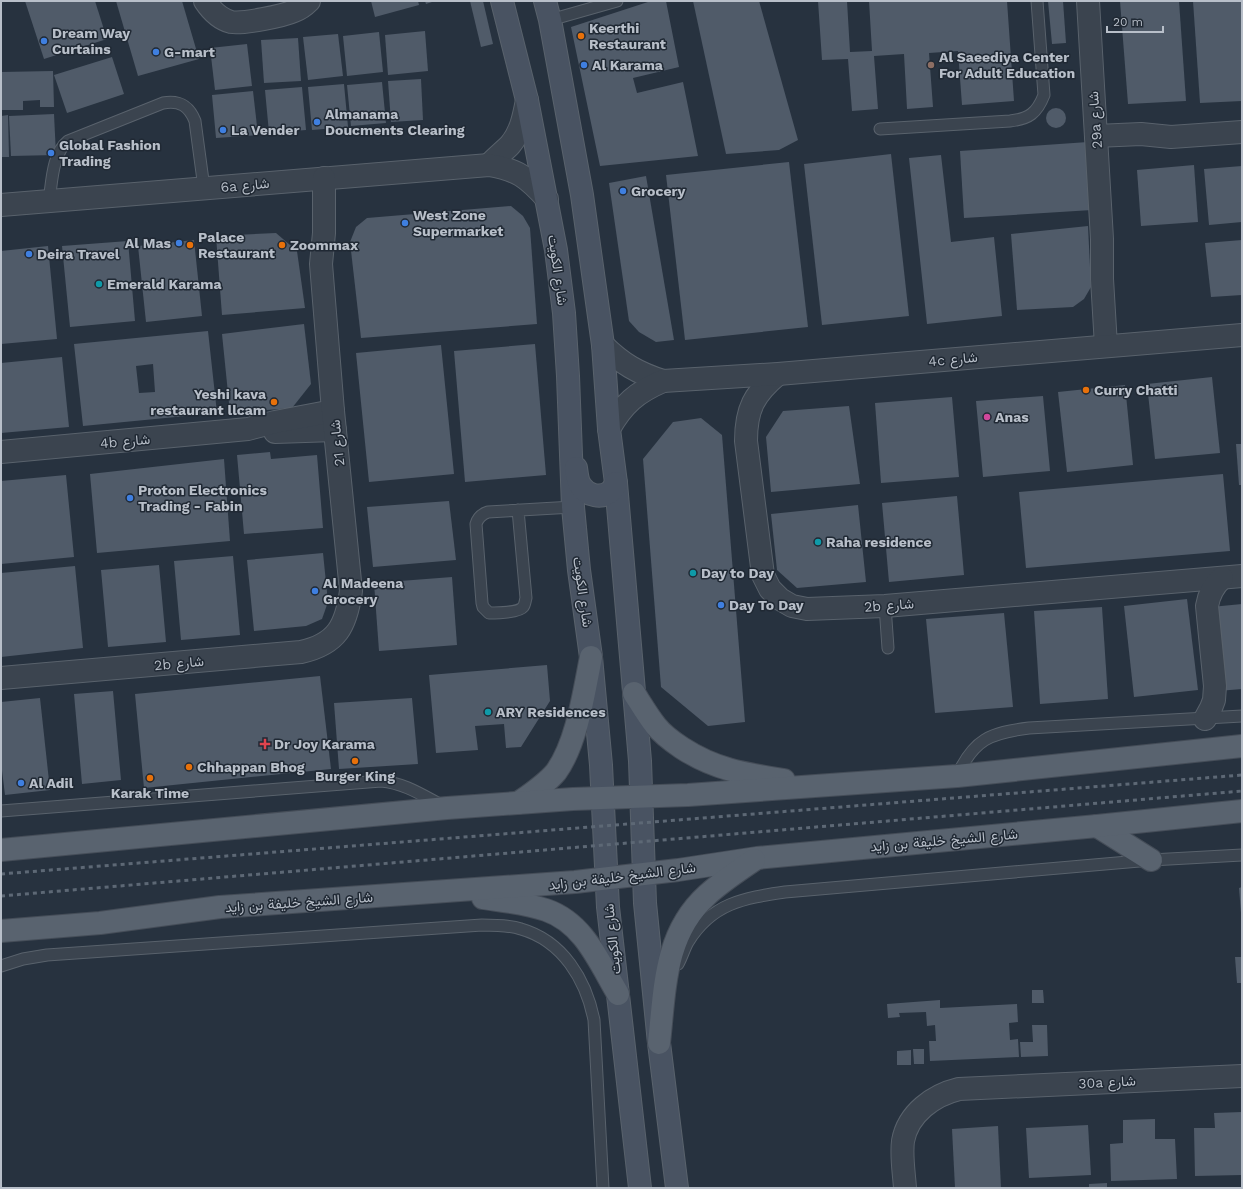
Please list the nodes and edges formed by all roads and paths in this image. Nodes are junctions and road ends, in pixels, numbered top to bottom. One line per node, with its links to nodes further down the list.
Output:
1 (205, 1): 2 (street)
2 (310, 1)
3 (502, 1): 8 (main road, شارع الكويت)
4 (617, 1): 7 (lane)
5 (1037, 1): 9 (lane)
6 (1088, 1): 11 (street, 29a شارع)
7 (547, 11): 19 (main road)
8 (528, 100): 12 (street); 15 (main road, شارع الكويت)
9 (880, 129)
10 (1242, 132): 11 (street)
11 (1097, 143): 20 (street, 29a شارع)
12 (488, 165): 13 (street, 6a شارع); 15 (street, 6a شارع)
13 (316, 179): 14 (street, 6a شارع); 23 (street, شارع 21)
14 (204, 188): 16 (street, 6a شارع); 16 (lane)
15 (547, 199): 25 (main road, شارع الكويت)
16 (49, 200): 17 (street, 6a شارع)
17 (1, 204)
18 (1242, 335): 20 (street, 4c شارع)
19 (603, 345): 22 (street, 4c شارع); 24 (main road)
20 (1113, 346): 21 (street, 4c شارع)
21 (778, 374): 22 (street, 4c شارع); 31 (street, 2b شارع)
22 (663, 381): 24 (street, 4c شارع)
23 (334, 420): 26 (street, 4b شارع); 32 (street, شارع 21)
24 (609, 429): 27 (main road)
25 (571, 444): 27 (main road); 28 (main road, شارع الكويت)
26 (1, 452)
27 (616, 483): 36 (main road)
28 (573, 507): 29 (lane); 34 (main road, شارع الكويت)
29 (518, 510): 29 (lane)
30 (1232, 577): 31 (street, 2b شارع); 38 (street)
31 (885, 606): 33 (lane)
32 (345, 622): 35 (street, 2b شارع)
33 (888, 648)
34 (591, 657): 43 (main road, شارع الكويت); 44 (main road)
35 (1, 678)
36 (634, 693): 41 (main road); 42 (main road)
37 (1242, 716): 38 (lane)
38 (1205, 719): 40 (lane)
39 (1242, 746): 40 (main road)
40 (957, 776): 41 (main road)
41 (821, 787): 42 (main road)
42 (642, 796): 43 (main road); 53 (main road)
43 (603, 798): 44 (main road); 54 (main road, شارع الكويت)
44 (518, 803): 45 (main road)
45 (447, 808): 46 (lane); 49 (main road)
46 (1, 811)
47 (1242, 811): 48 (main road, شارع الشيخ خليفة بن زايد)
48 (1097, 826): 51 (main road, شارع الشيخ خليفة بن زايد); 52 (main road)
49 (1, 850)
50 (1242, 855): 52 (lane)
51 (757, 858): 53 (main road, شارع الشيخ خليفة بن زايد); 59 (main road)
52 (1151, 860): 59 (lane)
53 (644, 874): 54 (main road, شارع الشيخ خليفة بن زايد); 60 (main road)
54 (607, 878): 55 (main road, شارع الشيخ خليفة بن زايد); 58 (main road, شارع الكويت)
55 (450, 892): 56 (main road, شارع الشيخ خليفة بن زايد); 58 (main road)
56 (1, 931)
57 (1, 966): 63 (lane)
58 (618, 994): 62 (main road, شارع الكويت)
59 (664, 998): 60 (main road)
60 (659, 1043): 64 (main road)
61 (1242, 1076): 65 (street, 30a شارع)
62 (635, 1183)
63 (603, 1188)
64 (677, 1188)
65 (905, 1188)

